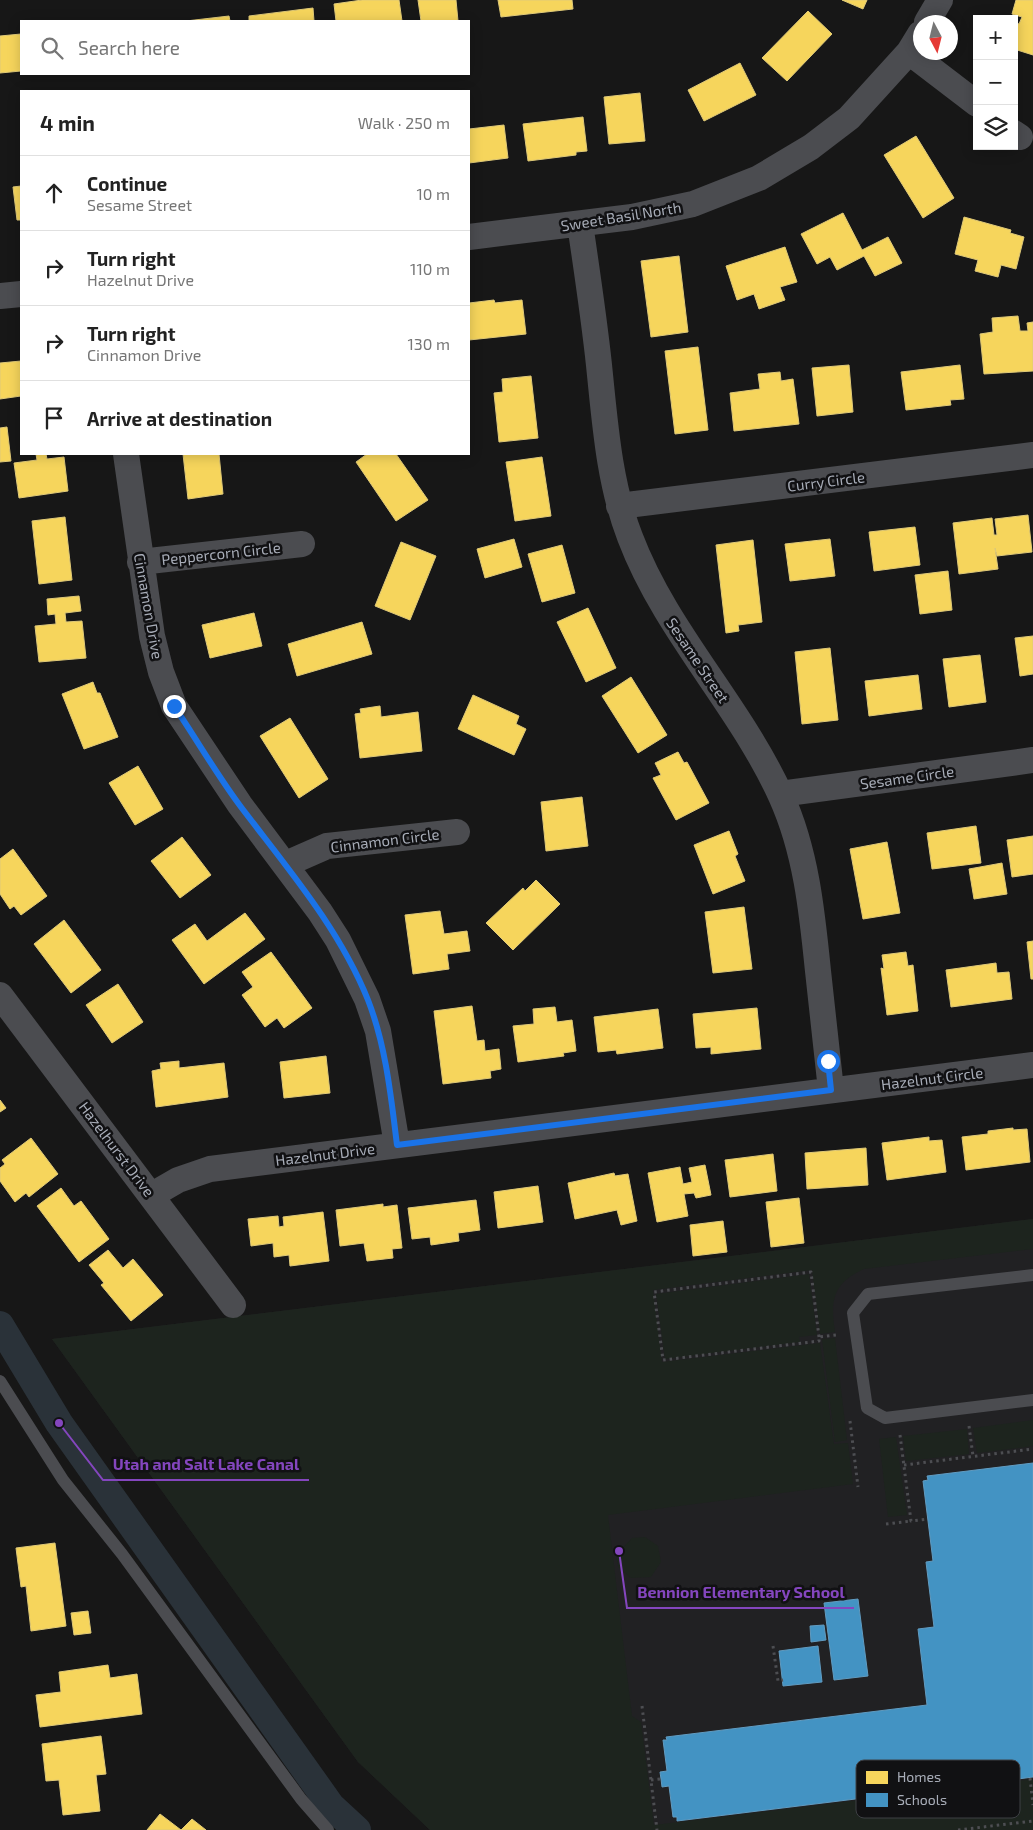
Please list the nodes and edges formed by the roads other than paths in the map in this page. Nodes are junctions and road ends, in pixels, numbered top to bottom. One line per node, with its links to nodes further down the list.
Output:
1 (940, 0): 2 (street)
2 (931, 15)
3 (913, 45): 6 (street, Sweet Basil North)
4 (932, 60): 5 (street)
5 (973, 100)
6 (580, 224): 7 (street, Sweet Basil North); 12 (street, Sesame Street)
7 (470, 237)
8 (20, 294): 9 (street)
9 (0, 296)
10 (126, 455): 14 (street, Cinnamon Drive)
11 (1033, 455): 12 (street, Curry Circle)
12 (619, 506): 16 (street, Sesame Street)
13 (302, 544): 14 (street, Peppercorn Circle)
14 (140, 562): 18 (street, Cinnamon Drive)
15 (1033, 760): 16 (street, Sesame Circle)
16 (780, 794): 21 (street, Sesame Street)
17 (456, 832): 18 (street, Cinnamon Circle)
18 (286, 864): 22 (street, Cinnamon Drive)
19 (0, 994): 23 (street, Hazelhurst Drive)
20 (1033, 1065): 21 (street, Hazelnut Circle)
21 (831, 1090): 22 (street, Hazelnut Drive)
22 (397, 1145): 23 (street, Hazelnut Drive)
23 (152, 1195): 25 (street, Hazelhurst Drive)
24 (1033, 1275): 27 (lane)
25 (233, 1305)
26 (0, 1381): 28 (lane)
27 (1033, 1400)
28 (328, 1830)

